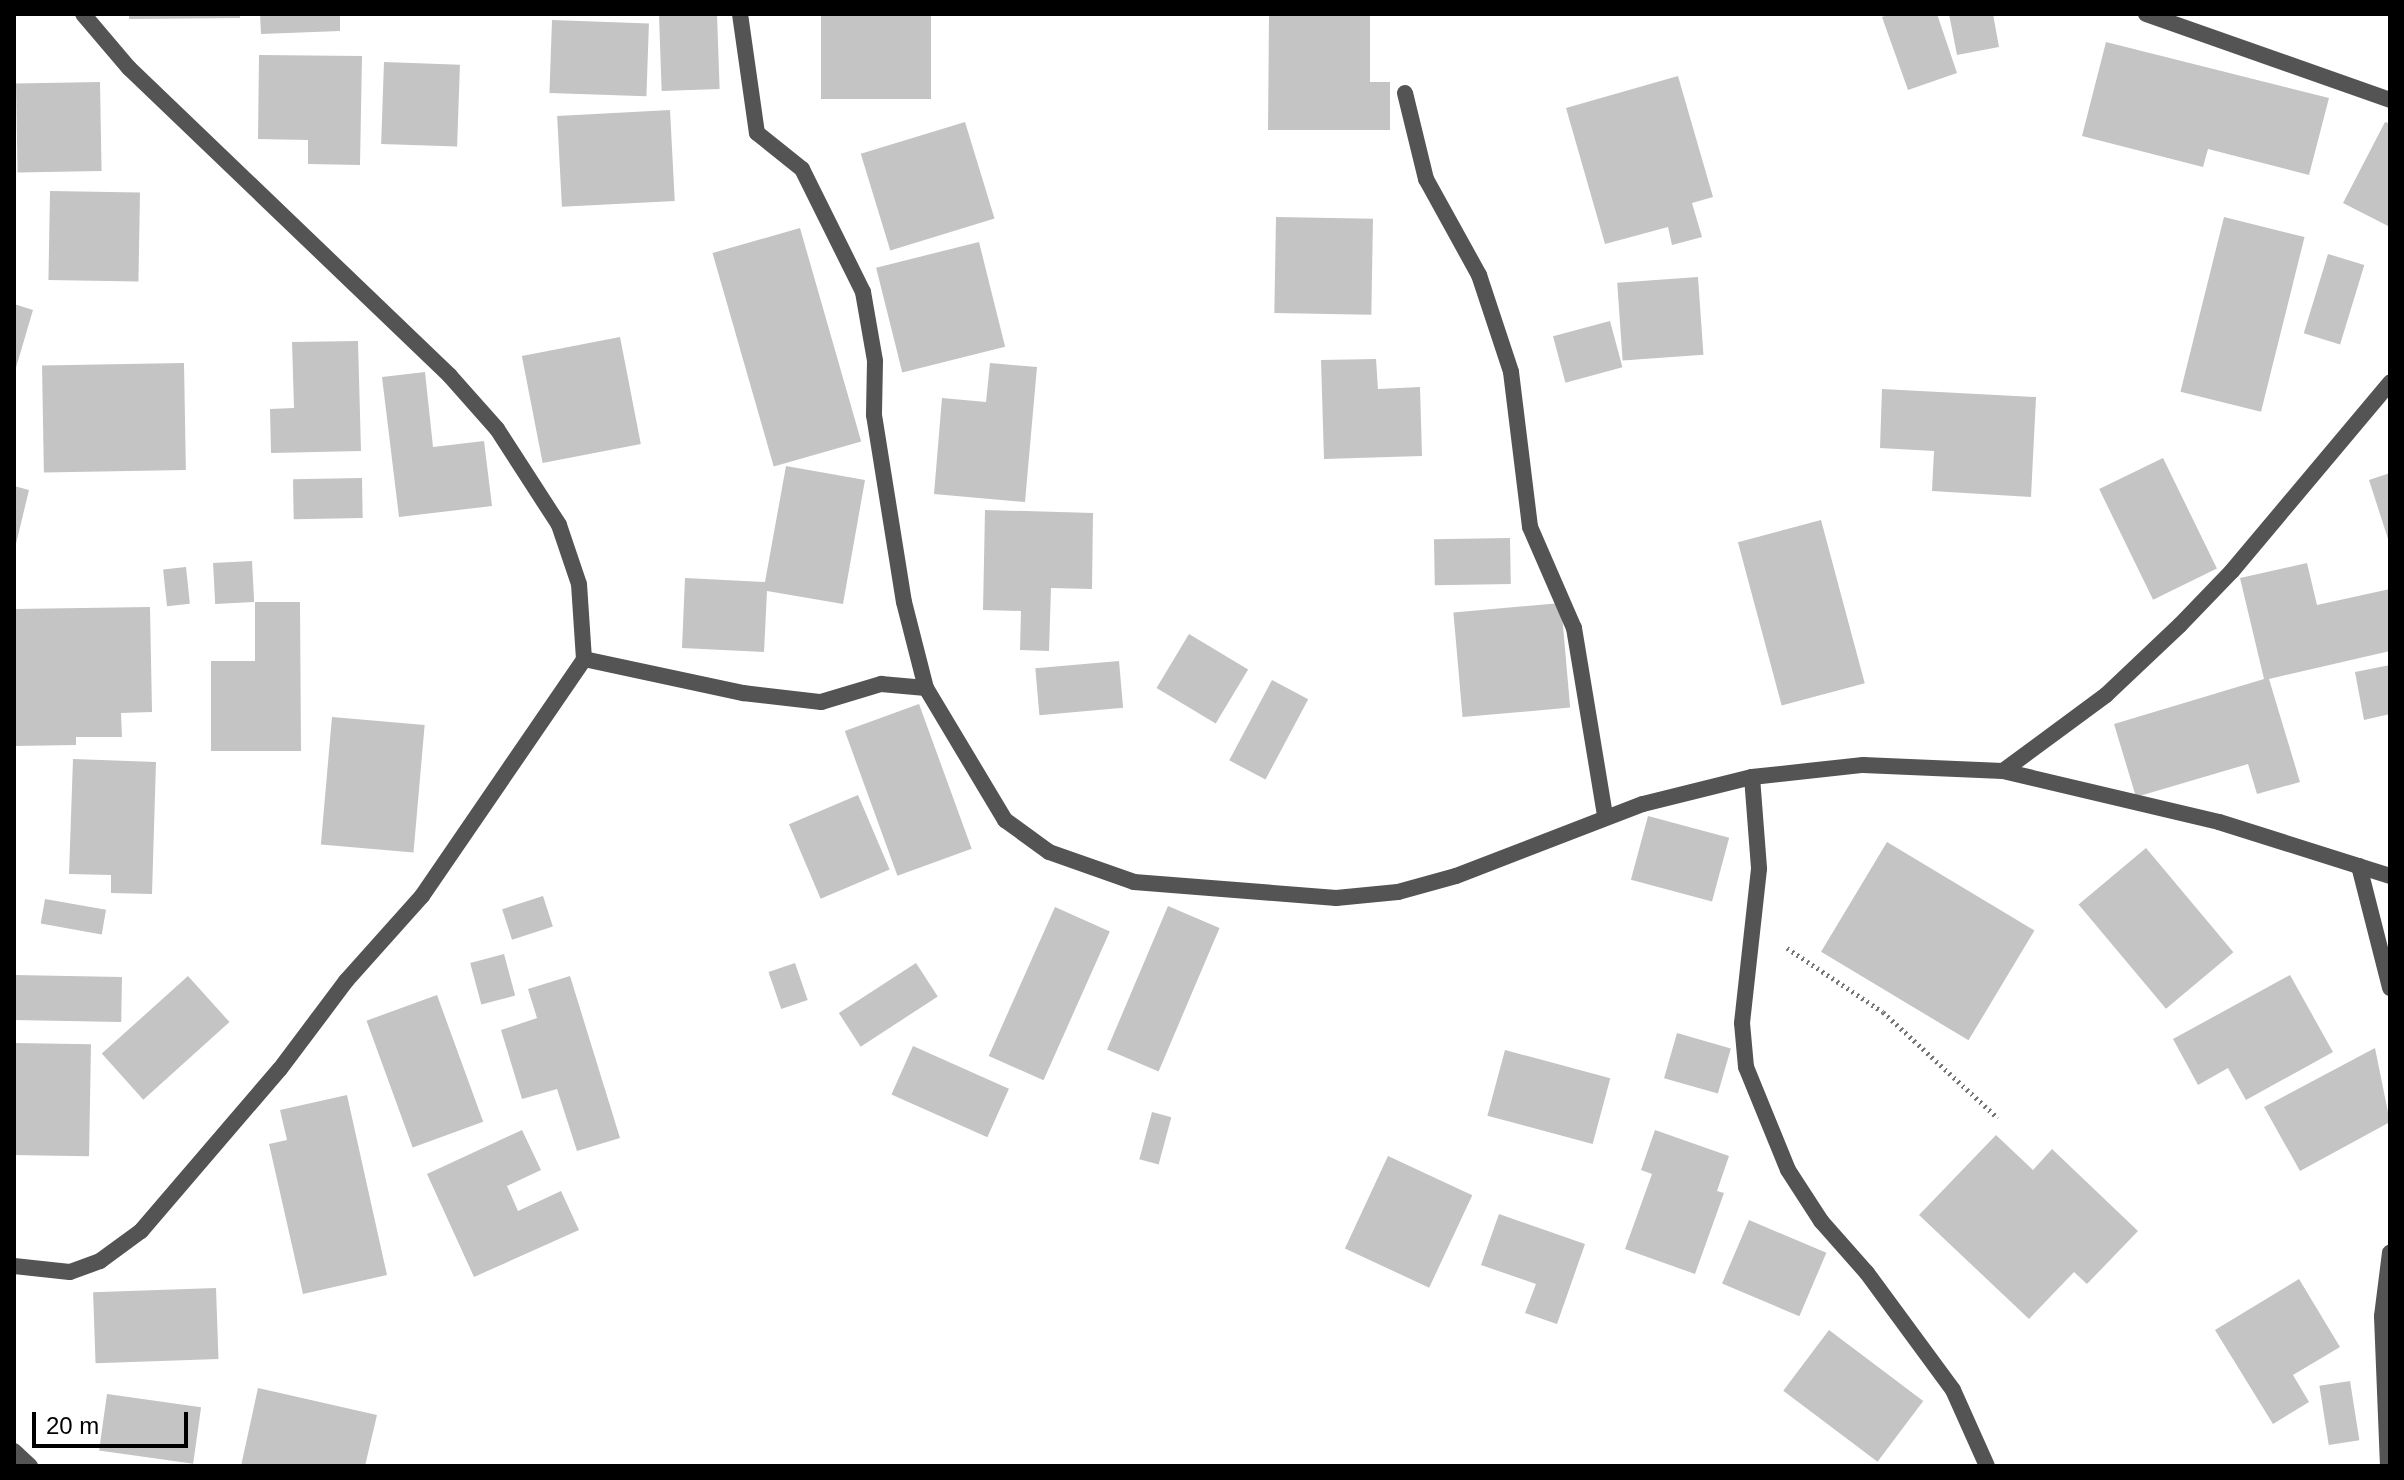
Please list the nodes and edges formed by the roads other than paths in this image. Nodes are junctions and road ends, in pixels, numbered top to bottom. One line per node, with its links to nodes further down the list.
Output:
1 (83, 14): 7 (street)
2 (740, 14): 8 (street)
3 (2146, 14): 5 (street)
4 (1405, 93): 11 (street)
5 (2390, 100)
6 (2390, 383): 9 (street)
7 (584, 659): 8 (street); 16 (street)
8 (926, 688): 11 (street)
9 (2003, 771): 10 (street); 12 (street)
10 (1752, 777): 11 (street); 19 (street)
11 (1605, 816)
12 (2359, 866): 13 (street); 14 (street)
13 (2390, 876)
14 (2390, 988)
15 (2390, 1253): 20 (street)
16 (14, 1266)
17 (14, 1451): 18 (street)
18 (30, 1466)
19 (1987, 1466)
20 (2388, 1466)

